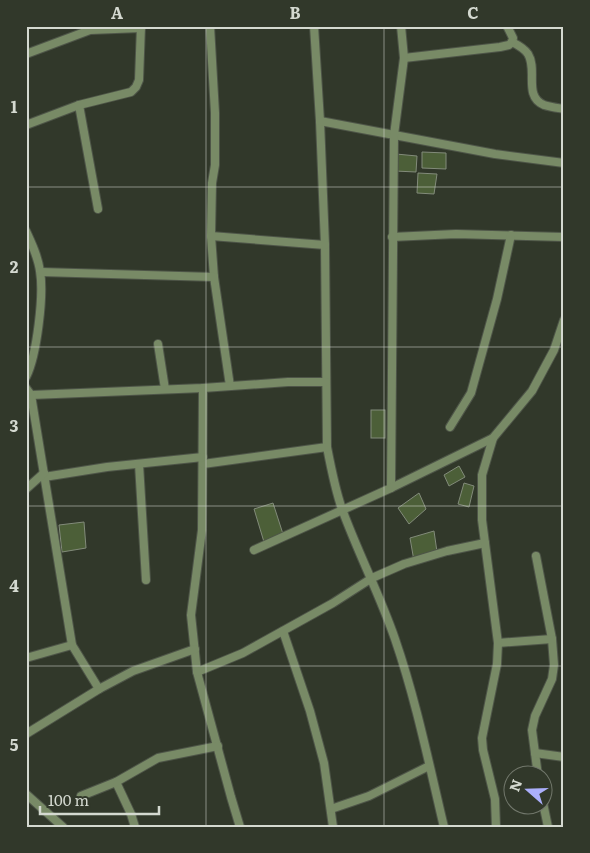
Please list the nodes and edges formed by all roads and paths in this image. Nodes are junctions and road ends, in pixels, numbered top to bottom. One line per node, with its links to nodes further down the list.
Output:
1 (210, 26): 18 (street)
2 (314, 26): 11 (street)
3 (401, 26): 8 (street)
4 (507, 26): 6 (street)
5 (141, 27): 7 (street); 9 (street)
6 (512, 42): 8 (street); 10 (street)
7 (26, 54)
8 (404, 58): 13 (street)
9 (79, 105): 12 (street); 15 (street)
10 (564, 109)
11 (320, 121): 13 (street); 21 (street)
12 (26, 125)
13 (394, 135): 14 (street); 19 (street)
14 (564, 162)
15 (98, 209)
16 (26, 231): 22 (street)
17 (511, 235): 19 (street); 20 (street); 34 (street)
18 (211, 236): 21 (street); 23 (street)
19 (392, 237): 40 (street)
20 (564, 238)
21 (325, 245): 28 (street)
22 (40, 272): 23 (street); 27 (street)
23 (214, 277): 29 (street)
24 (564, 320): 25 (street)
25 (560, 343): 35 (street)
26 (158, 344): 32 (street)
27 (26, 377)
28 (326, 382): 29 (street); 36 (street)
29 (230, 386): 31 (street)
30 (26, 388): 33 (street)
31 (202, 388): 32 (street); 37 (street)
32 (165, 389): 33 (street)
33 (29, 394): 39 (street)
34 (450, 427)
35 (493, 438): 40 (street); 43 (street)
36 (327, 447): 37 (street); 42 (street)
37 (203, 460): 38 (street); 52 (street)
38 (139, 464): 39 (street); 47 (street)
39 (44, 475): 41 (street); 51 (street)
40 (391, 488): 42 (street)
41 (26, 490)
42 (342, 509): 44 (street); 46 (street)
43 (485, 544): 46 (street); 50 (street)
44 (254, 550)
45 (536, 556): 49 (street)
46 (372, 578): 48 (street); 60 (street)
47 (146, 580)
48 (283, 632): 54 (street); 65 (street)
49 (552, 638): 50 (street); 58 (street)
50 (498, 643): 71 (street)
51 (72, 645): 53 (street); 55 (street)
52 (194, 649): 54 (street); 55 (street)
53 (26, 658)
54 (197, 672): 57 (street)
55 (99, 688): 56 (street)
56 (26, 734)
57 (218, 746): 62 (street); 68 (street)
58 (535, 753): 59 (street); 61 (street)
59 (564, 757)
60 (429, 766): 65 (street); 70 (street)
61 (537, 766)
62 (116, 782): 64 (street); 67 (street)
63 (26, 794): 66 (street)
64 (81, 796)
65 (330, 809): 69 (street)
66 (63, 827)
67 (135, 827)
68 (240, 827)
69 (333, 827)
70 (444, 827)
71 (496, 827)

